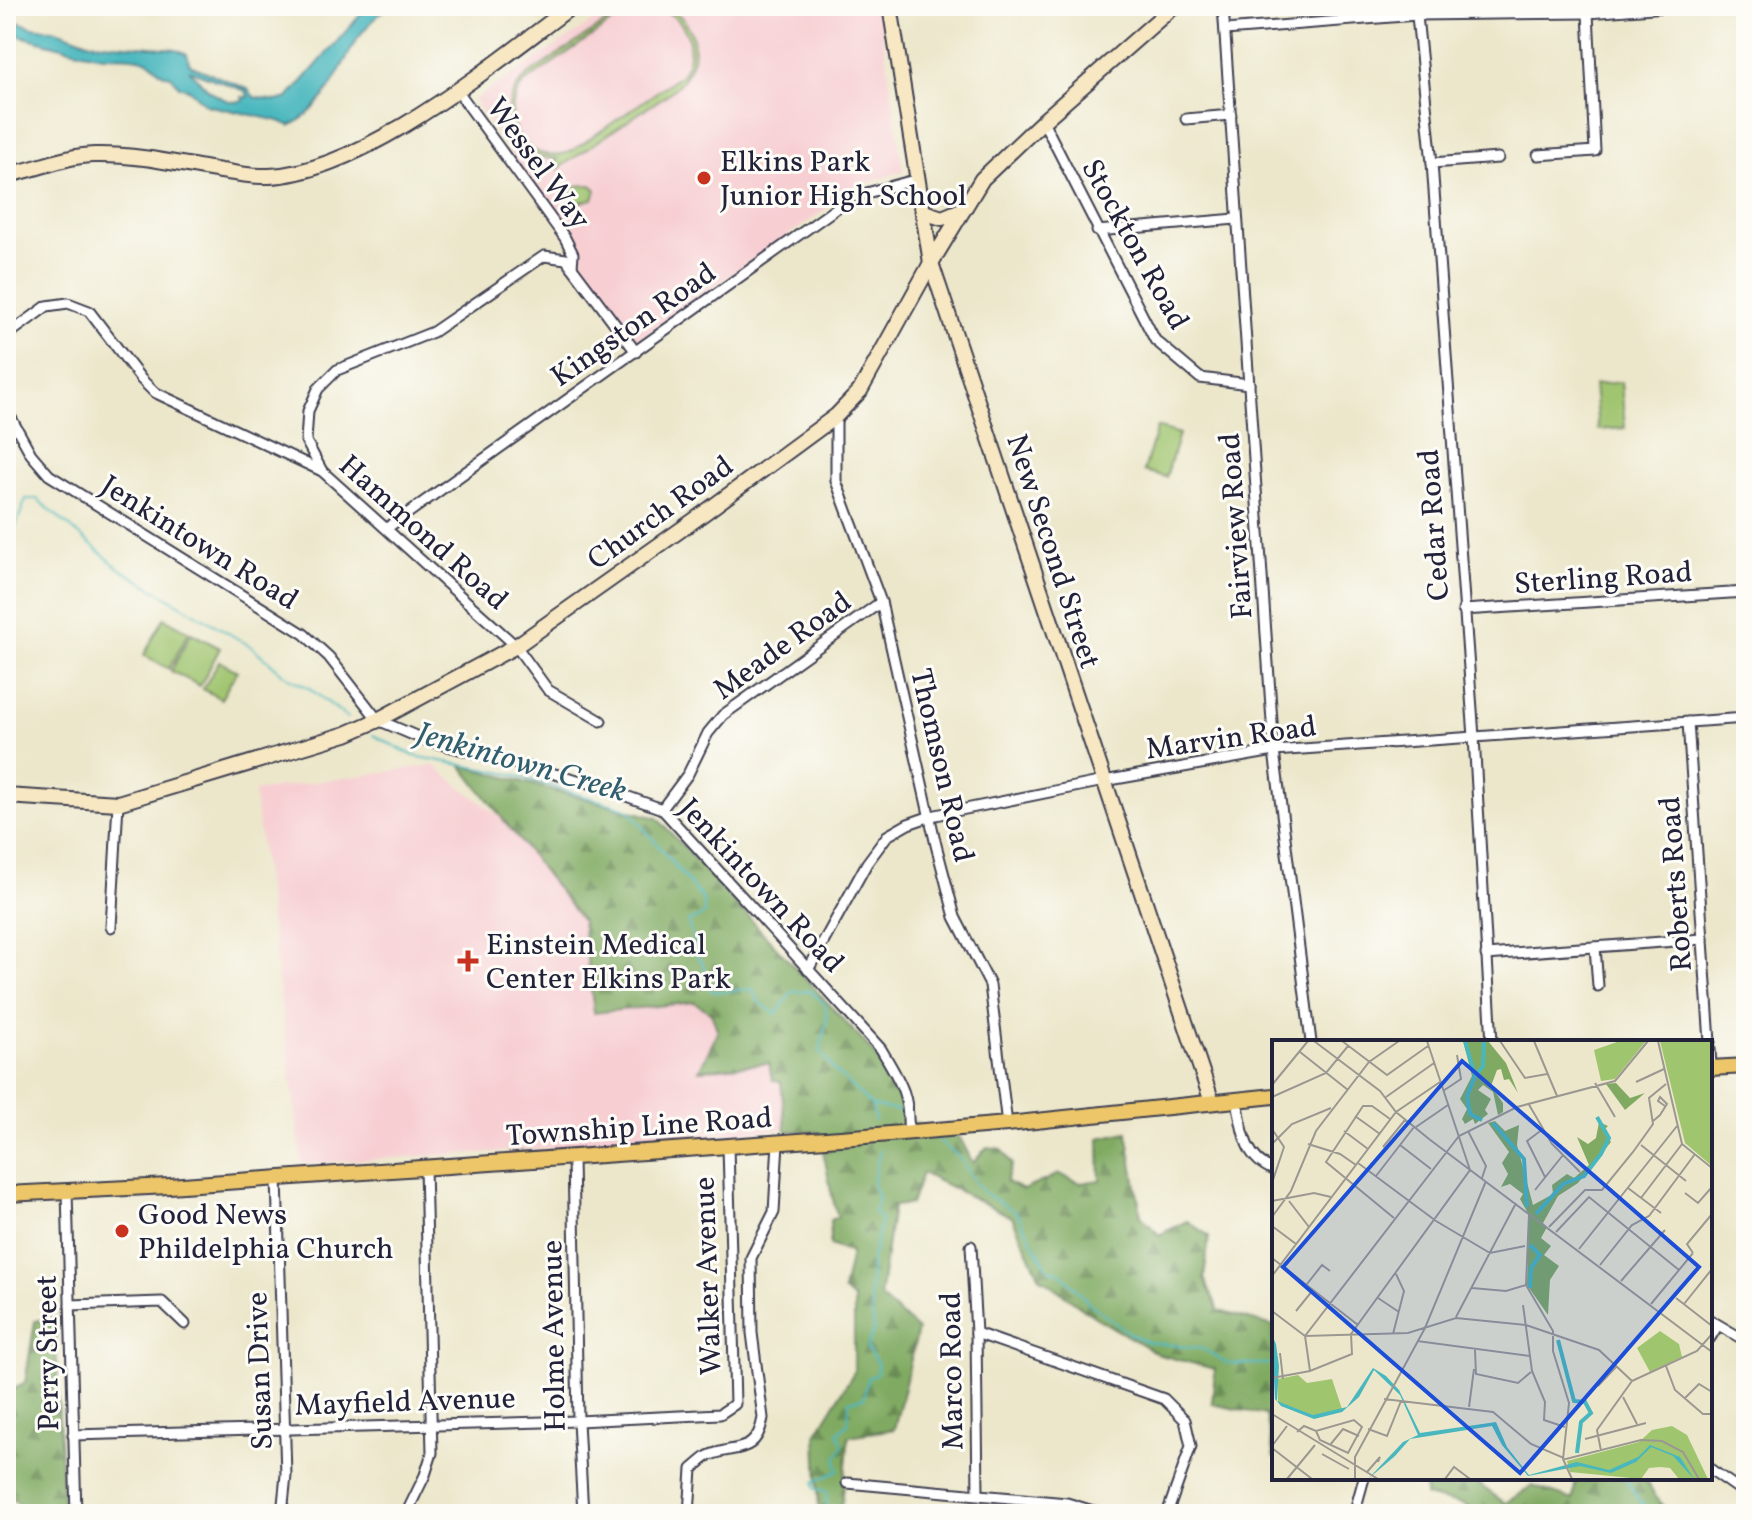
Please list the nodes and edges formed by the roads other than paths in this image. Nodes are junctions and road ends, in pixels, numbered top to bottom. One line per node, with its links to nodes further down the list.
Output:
1 (572, 6): 10 (street)
2 (890, 6): 18 (street, New Second Street)
3 (1174, 6): 13 (street, Church Road)
4 (1223, 6): 9 (street, Fairview Road)
5 (1679, 6): 8 (street)
6 (1538, 9): 7 (street); 8 (street)
7 (1417, 10): 9 (street); 16 (street, Cedar Road)
8 (1588, 13): 14 (street)
9 (1225, 30): 11 (street, Fairview Road)
10 (457, 90): 17 (street); 24 (street, Wessel Way)
11 (1231, 115): 12 (street); 21 (street, Fairview Road)
12 (1186, 119)
13 (1043, 121): 19 (street, Church Road); 22 (street, Stockton Road)
14 (1538, 155)
15 (1498, 158): 16 (street)
16 (1432, 163): 34 (street, Cedar Road)
17 (6, 175)
18 (918, 179): 20 (street, New Second Street); 26 (street, Kingston Road)
19 (964, 209): 20 (street); 23 (street, Church Road)
20 (924, 212): 23 (street, New Second Street)
21 (1236, 219): 22 (street); 27 (street, Fairview Road)
22 (1097, 231): 27 (street, Stockton Road)
23 (931, 263): 29 (street, Church Road); 42 (street, New Second Street)
24 (572, 267): 26 (street, Wessel Way); 30 (street)
25 (6, 336): 30 (street, Hammond Road)
26 (636, 352): 31 (street, Kingston Road)
27 (1249, 384): 41 (street, Fairview Road)
28 (6, 409): 37 (street, Jenkintown Road)
29 (836, 416): 33 (street, Thomson Road); 35 (street, Church Road)
30 (322, 471): 31 (street, Hammond Road)
31 (387, 528): 35 (street, Hammond Road)
32 (1746, 592): 34 (street, Sterling Road)
33 (881, 602): 45 (street, Meade Road); 46 (street, Thomson Road)
34 (1463, 610): 40 (street, Cedar Road)
35 (516, 646): 37 (street, Church Road); 38 (street, Hammond Road)
36 (1746, 718): 39 (street, Marvin Road)
37 (378, 720): 44 (street, Church Road); 45 (street, Jenkintown Road)
38 (601, 721)
39 (1688, 722): 40 (street, Marvin Road); 48 (street, Roberts Road)
40 (1474, 737): 41 (street, Marvin Road); 50 (street, Cedar Road)
41 (1274, 751): 42 (street, Marvin Road); 53 (street, Fairview Road)
42 (1104, 781): 46 (street, Marvin Road); 60 (street, New Second Street)
43 (6, 796): 44 (street, Church Road)
44 (118, 803): 47 (street)
45 (662, 809): 51 (street, Jenkintown Road)
46 (931, 816): 51 (street, Marvin Road); 61 (street, Thomson Road)
47 (111, 927)
48 (1703, 939): 49 (street); 55 (street, Roberts Road)
49 (1595, 947): 50 (street); 52 (street)
50 (1486, 955): 54 (street, Cedar Road)
51 (808, 970): 62 (street, Jenkintown Road)
52 (1598, 986)
53 (1311, 1040)
54 (1492, 1040)
55 (1710, 1040)
56 (1746, 1066): 57 (main road)
57 (1712, 1068)
58 (1272, 1096): 59 (main road, Township Line Road)
59 (1237, 1099): 60 (main road, Township Line Road); 67 (street)
60 (1212, 1102): 61 (main road, Township Line Road)
61 (1007, 1124): 62 (main road, Township Line Road)
62 (908, 1131): 63 (main road, Township Line Road)
63 (778, 1142): 64 (main road, Township Line Road); 91 (street)
64 (728, 1146): 65 (main road, Township Line Road); 77 (street, Walker Avenue)
65 (573, 1158): 66 (main road, Township Line Road); 78 (street, Holme Avenue)
66 (425, 1167): 68 (main road, Township Line Road); 79 (street)
67 (1272, 1169)
68 (277, 1178): 69 (main road, Township Line Road); 80 (street, Susan Drive)
69 (67, 1191): 70 (main road, Township Line Road); 72 (street, Perry Street)
70 (6, 1194)
71 (971, 1246): 75 (street, Marco Road)
72 (70, 1305): 74 (street); 81 (street, Perry Street)
73 (1714, 1322): 76 (street)
74 (185, 1324)
75 (976, 1333): 85 (street, Marco Road); 93 (street)
76 (1746, 1341)
77 (735, 1404): 78 (street, Mayfield Avenue)
78 (578, 1421): 79 (street, Mayfield Avenue); 90 (street, Holme Avenue)
79 (432, 1424): 80 (street, Mayfield Avenue); 89 (street)
80 (284, 1429): 81 (street, Mayfield Avenue); 88 (street, Susan Drive)
81 (73, 1435): 87 (street, Perry Street)
82 (1712, 1470): 86 (street)
83 (1363, 1480): 94 (street)
84 (847, 1483): 85 (street)
85 (978, 1494): 92 (street)
86 (1746, 1494)
87 (76, 1514)
88 (282, 1514)
89 (406, 1514)
90 (583, 1514)
91 (689, 1514)
92 (1103, 1514)
93 (1167, 1514)
94 (1354, 1514)

